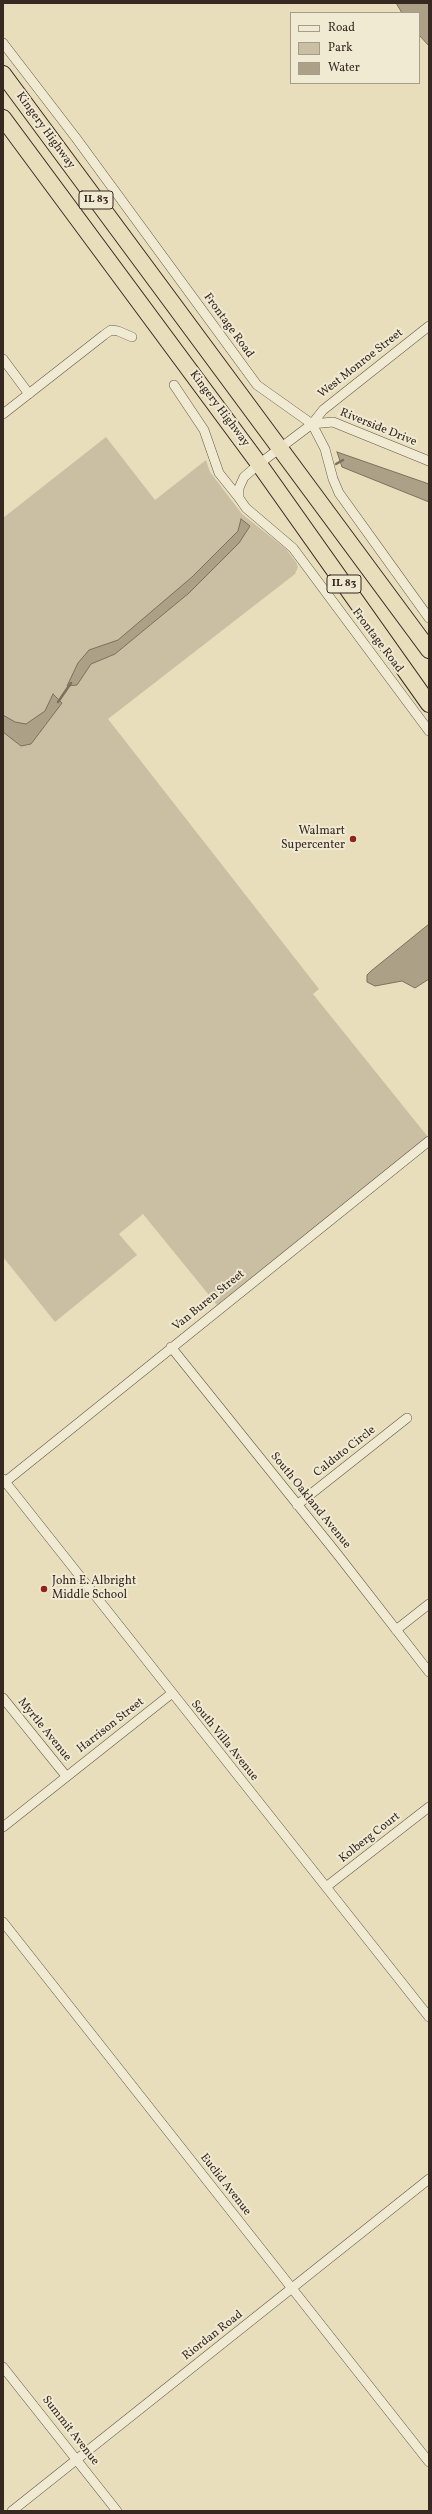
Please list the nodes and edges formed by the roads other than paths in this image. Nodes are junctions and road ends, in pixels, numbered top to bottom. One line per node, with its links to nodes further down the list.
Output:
1 (3, 42): 10 (street, Frontage Road)
2 (3, 74): 11 (highway, Kingery Highway / IL 83)
3 (3, 118): 13 (highway, Kingery Highway / IL 83)
4 (429, 326): 10 (street, West Monroe Street)
5 (132, 337): 8 (street)
6 (3, 359): 8 (street)
7 (174, 385): 14 (street, Frontage Road)
8 (29, 394): 9 (street)
9 (3, 414)
10 (312, 424): 11 (street); 12 (street, Riverside Drive); 15 (street, Frontage Road)
11 (279, 448): 13 (street); 16 (highway, Kingery Highway / IL 83)
12 (429, 461)
13 (259, 464): 14 (street); 17 (highway, Kingery Highway / IL 83)
14 (239, 498): 18 (street, Frontage Road)
15 (429, 618)
16 (429, 650)
17 (429, 704)
18 (429, 731)
19 (429, 1141): 20 (street, Van Buren Street)
20 (171, 1347): 22 (street, Van Buren Street); 23 (street, South Oakland Avenue)
21 (407, 1418): 23 (street, Calduto Circle)
22 (4, 1480): 27 (street, South Villa Avenue)
23 (297, 1505): 25 (street, South Oakland Avenue)
24 (429, 1604): 25 (street)
25 (396, 1630): 26 (street, South Oakland Avenue)
26 (429, 1672)
27 (171, 1694): 29 (street, Harrison Street); 32 (street, South Villa Avenue)
28 (3, 1698): 29 (street, Myrtle Avenue)
29 (66, 1776): 31 (street, Harrison Street)
30 (429, 1807): 32 (street, Kolberg Court)
31 (3, 1827)
32 (326, 1887): 34 (street, South Villa Avenue)
33 (3, 1922): 36 (street, Euclid Avenue)
34 (429, 2017)
35 (429, 2179): 36 (street, Riordan Road)
36 (292, 2289): 38 (street, Riordan Road); 39 (street, Euclid Avenue)
37 (3, 2367): 38 (street, Summit Avenue)
38 (76, 2459): 40 (street, Riordan Road); 41 (street, Summit Avenue)
39 (429, 2462)
40 (12, 2511)
41 (117, 2511)

